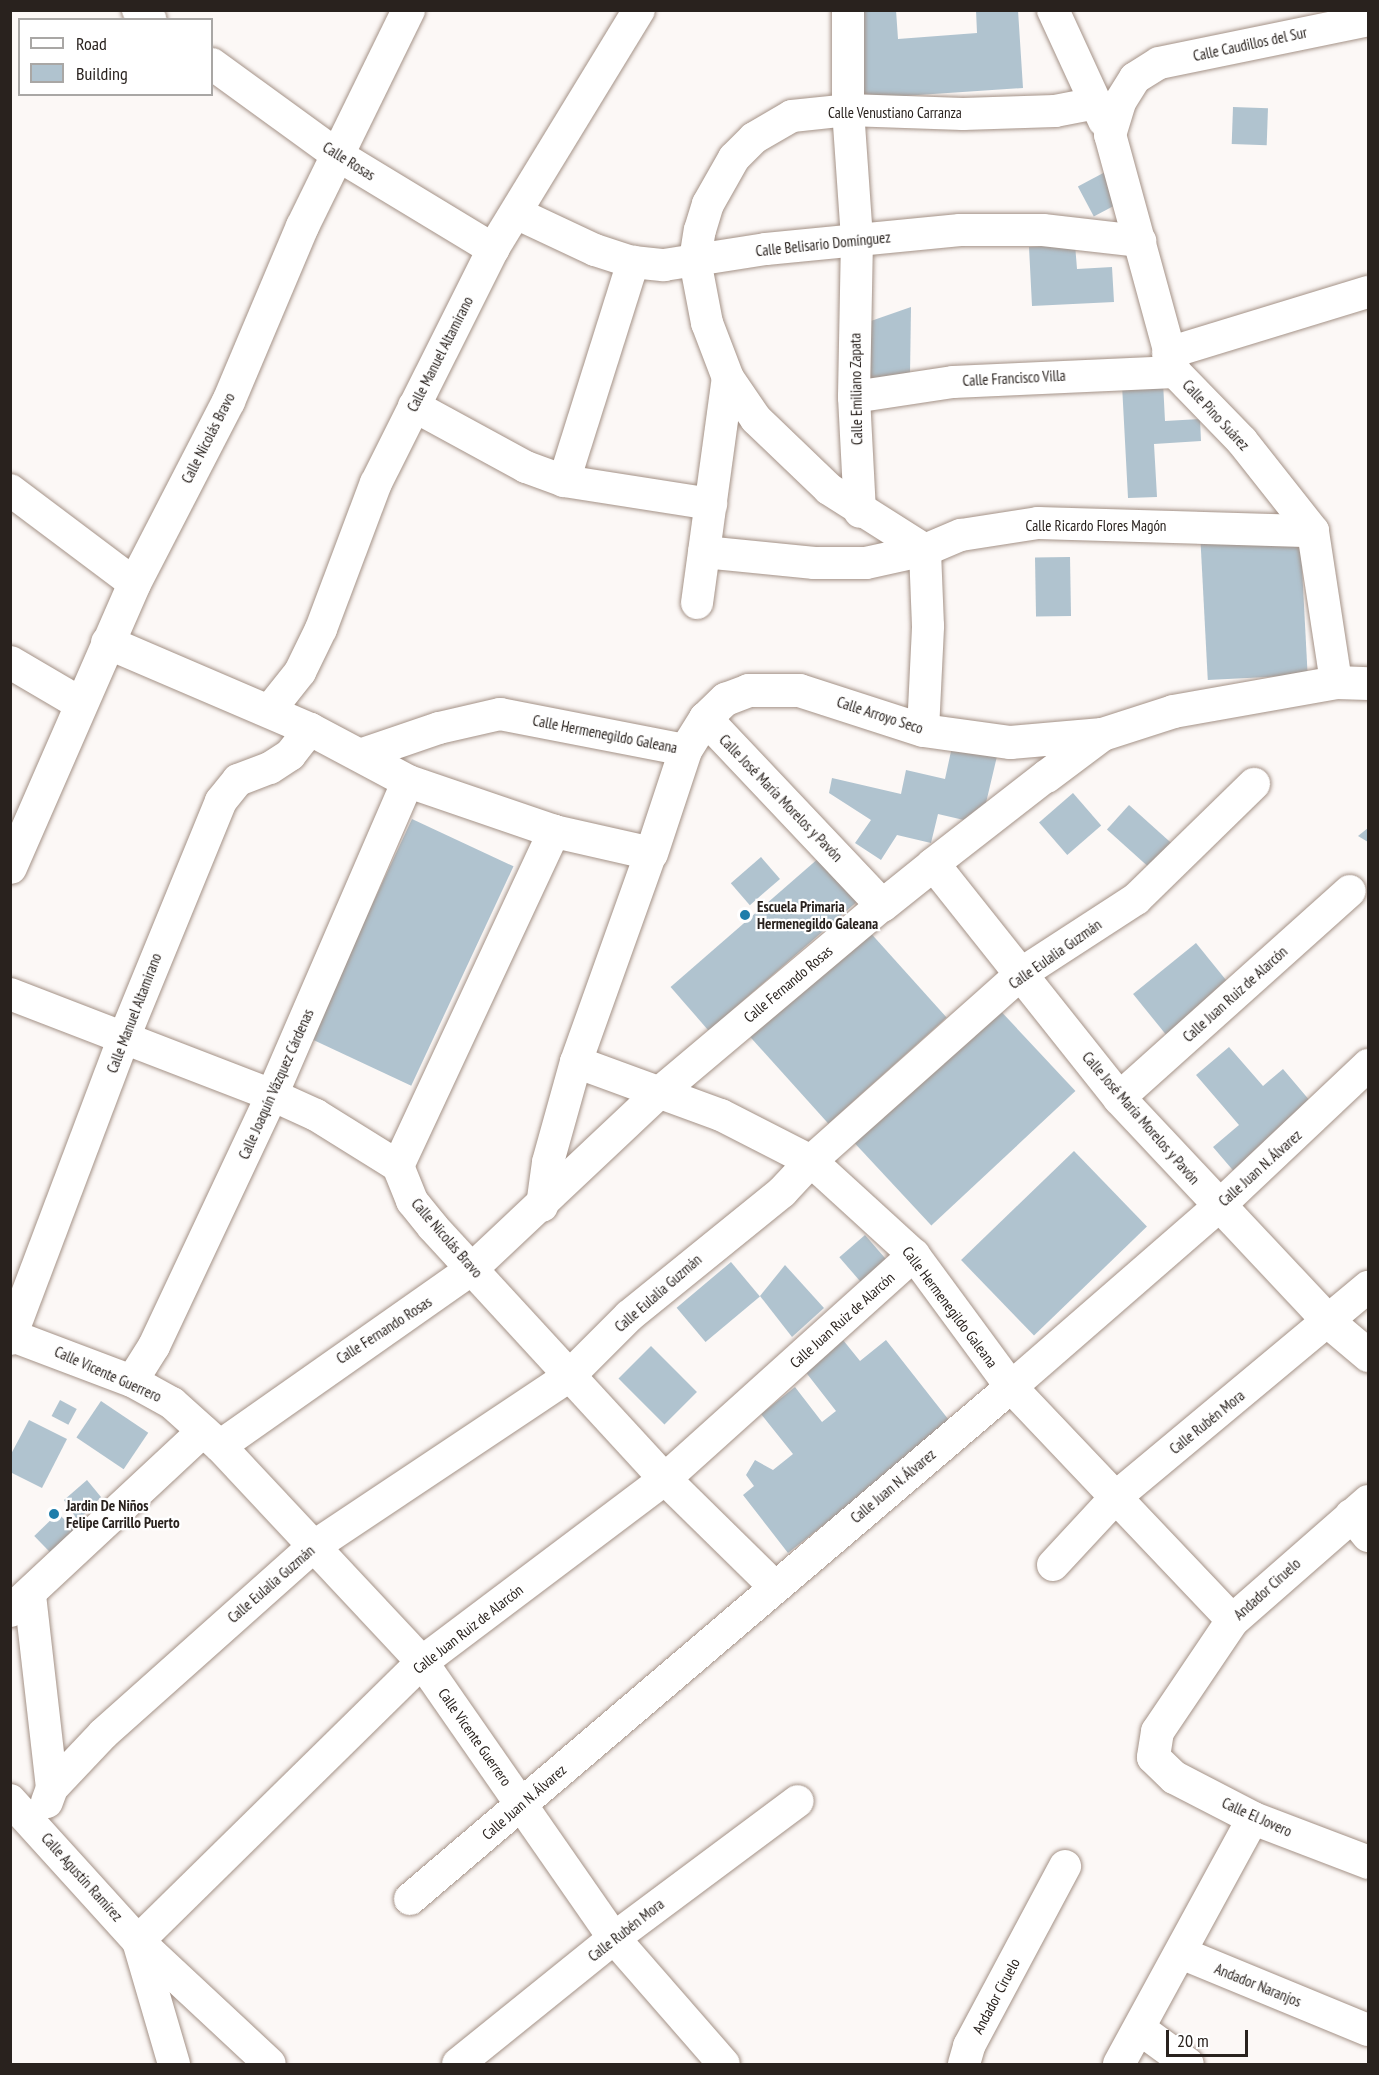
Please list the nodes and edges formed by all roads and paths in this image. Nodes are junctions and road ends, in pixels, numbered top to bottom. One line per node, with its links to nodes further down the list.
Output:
1 (408, 10): 10 (street, Calle Nicolás Bravo)
2 (639, 10): 11 (street, Calle Manuel Altamirano)
3 (848, 10): 8 (street, Calle Emiliano Zapata)
4 (1053, 10): 7 (street)
5 (1368, 20): 9 (street, Calle Caudillos del Sur)
6 (213, 65): 10 (street, Calle Rosas)
7 (1096, 103): 8 (street, Calle Venustiano Carranza); 9 (street)
8 (848, 110): 12 (street, Calle Emiliano Zapata); 15 (street, Calle Venustiano Carranza)
9 (1110, 135): 13 (street)
10 (336, 154): 14 (street, Calle Rosas); 29 (street, Calle Nicolás Bravo)
11 (516, 213): 14 (street, Calle Manuel Altamirano); 16 (street, Calle Belisario Domínguez)
12 (857, 239): 13 (street, Calle Belisario Domínguez); 15 (street, Calle Belisario Domínguez); 20 (street, Calle Emiliano Zapata)
13 (1140, 241): 18 (street)
14 (493, 249): 21 (street, Calle Manuel Altamirano)
15 (695, 260): 16 (street, Calle Belisario Domínguez); 19 (street, Calle Venustiano Carranza)
16 (633, 262): 22 (street)
17 (1368, 292): 18 (street, Calle Francisco Villa)
18 (1171, 362): 20 (street, Calle Francisco Villa); 26 (street, Calle Pino Suárez)
19 (728, 378): 24 (street); 25 (street, Calle Venustiano Carranza)
20 (854, 397): 25 (street, Calle Emiliano Zapata)
21 (414, 406): 22 (street); 36 (street, Calle Manuel Altamirano)
22 (564, 482): 24 (street)
23 (10, 490): 29 (street)
24 (711, 504): 28 (street)
25 (860, 512): 27 (street)
26 (1313, 531): 27 (street, Calle Ricardo Flores Magón); 33 (street, Calle Pino Suárez)
27 (925, 550): 28 (street, Calle Ricardo Flores Magón); 39 (street)
28 (704, 552): 30 (street)
29 (134, 583): 31 (street, Calle Nicolás Bravo)
30 (697, 603)
31 (107, 642): 35 (street, Calle Nicolás Bravo); 36 (street)
32 (10, 662): 35 (street)
33 (1336, 682): 34 (street, Calle Arroyo Seco); 40 (street, Calle Arroyo Seco)
34 (1368, 682)
35 (80, 703): 49 (street, Calle Nicolás Bravo)
36 (269, 711): 38 (street)
37 (705, 718): 39 (street, Calle Arroyo Seco); 41 (street, Calle Arroyo Seco); 51 (street, Calle José María Morelos y Pavón)
38 (310, 729): 42 (street); 54 (street, Calle Manuel Altamirano)
39 (923, 730): 40 (street, Calle Arroyo Seco)
40 (1102, 734): 43 (street, Calle Arroyo Seco)
41 (685, 750): 42 (street, Calle Hermenegildo Galeana); 47 (street, Calle Hermenegildo Galeana)
42 (360, 755): 44 (street)
43 (1046, 776): 48 (street, Calle Fernando Rosas)
44 (408, 781): 46 (street); 58 (street, Calle Joaquín Vázquez Cárdenas)
45 (1254, 784): 52 (street, Calle Eulalia Guzmán)
46 (554, 831): 47 (street); 61 (street)
47 (651, 853): 55 (street)
48 (933, 864): 51 (street, Calle Fernando Rosas); 52 (street, Calle José María Morelos y Pavón)
49 (10, 867)
50 (1350, 891): 59 (street, Calle Juan Ruiz de Alarcón)
51 (882, 905): 57 (street, Calle Fernando Rosas)
52 (1022, 973): 59 (street, Calle José María Morelos y Pavón); 60 (street, Calle Eulalia Guzmán)
53 (10, 994): 54 (street)
54 (123, 1040): 58 (street); 68 (street, Calle Manuel Altamirano)
55 (576, 1062): 57 (street, Calle Hermenegildo Galeana); 62 (street)
56 (1368, 1065): 63 (street, Calle Juan N. Álvarez)
57 (659, 1093): 60 (street, Calle Hermenegildo Galeana); 62 (street, Calle Fernando Rosas)
58 (272, 1095): 61 (street); 71 (street, Calle Joaquín Vázquez Cárdenas)
59 (1119, 1098): 63 (street, Calle José María Morelos y Pavón)
60 (811, 1161): 64 (street, Calle Hermenegildo Galeana); 70 (street, Calle Eulalia Guzmán)
61 (398, 1166): 65 (street, Calle Nicolás Bravo)
62 (542, 1206): 65 (street, Calle Fernando Rosas)
63 (1218, 1207): 67 (street, Calle José María Morelos y Pavón); 72 (street, Calle Juan N. Álvarez)
64 (914, 1255): 72 (street, Calle Hermenegildo Galeana); 74 (street, Calle Juan Ruiz de Alarcón)
65 (473, 1268): 70 (street, Calle Nicolás Bravo); 73 (street, Calle Fernando Rosas)
66 (1368, 1287): 67 (street, Calle Rubén Mora)
67 (1329, 1323): 69 (street, Calle José María Morelos y Pavón); 75 (street, Calle Rubén Mora)
68 (11, 1336): 71 (street, Calle Vicente Guerrero)
69 (1368, 1355)
70 (570, 1376): 74 (street, Calle Nicolás Bravo); 77 (street, Calle Eulalia Guzmán)
71 (132, 1381): 73 (street, Calle Vicente Guerrero)
72 (1011, 1387): 75 (street, Calle Hermenegildo Galeana); 79 (street, Calle Juan N. Álvarez)
73 (211, 1438): 77 (street, Calle Vicente Guerrero); 80 (street, Calle Fernando Rosas)
74 (665, 1479): 79 (street, Calle Nicolás Bravo); 82 (street, Calle Juan Ruiz de Alarcón)
75 (1117, 1496): 78 (street, Calle Rubén Mora); 81 (street, Calle Hermenegildo Galeana)
76 (1363, 1517): 81 (street, Andador Ciruelo)
77 (313, 1547): 82 (street, Calle Vicente Guerrero); 84 (street, Calle Eulalia Guzmán)
78 (1053, 1565)
79 (774, 1586): 87 (street, Calle Juan N. Álvarez)
80 (20, 1603): 84 (street, Calle Agustín Ramírez)
81 (1232, 1620): 83 (street, Andador Ciruelo)
82 (422, 1662): 87 (street, Calle Vicente Guerrero); 94 (street, Calle Juan Ruiz de Alarcón)
83 (1153, 1757): 88 (street, Calle El Jovero)
84 (52, 1788): 89 (street, Calle Agustín Ramírez)
85 (10, 1800): 89 (street)
86 (798, 1802): 93 (street, Calle Rubén Mora)
87 (522, 1804): 92 (street, Calle Juan N. Álvarez); 93 (street, Calle Vicente Guerrero)
88 (1253, 1818): 90 (street, Calle El Jovero); 95 (street)
89 (38, 1828): 94 (street, Calle Agustín Ramírez)
90 (1368, 1862)
91 (1065, 1866): 102 (street, Andador Ciruelo)
92 (411, 1899)
93 (614, 1938): 98 (street, Calle Vicente Guerrero); 101 (street, Calle Rubén Mora)
94 (138, 1941): 99 (street); 100 (street, Calle Agustín Ramírez)
95 (1181, 1953): 96 (street); 97 (street, Andador Naranjos)
96 (1140, 2029): 103 (street); 104 (street)
97 (1368, 2030)
98 (717, 2062)
99 (174, 2064)
100 (270, 2064)
101 (458, 2064)
102 (964, 2064)
103 (1119, 2064)
104 (1188, 2064)

